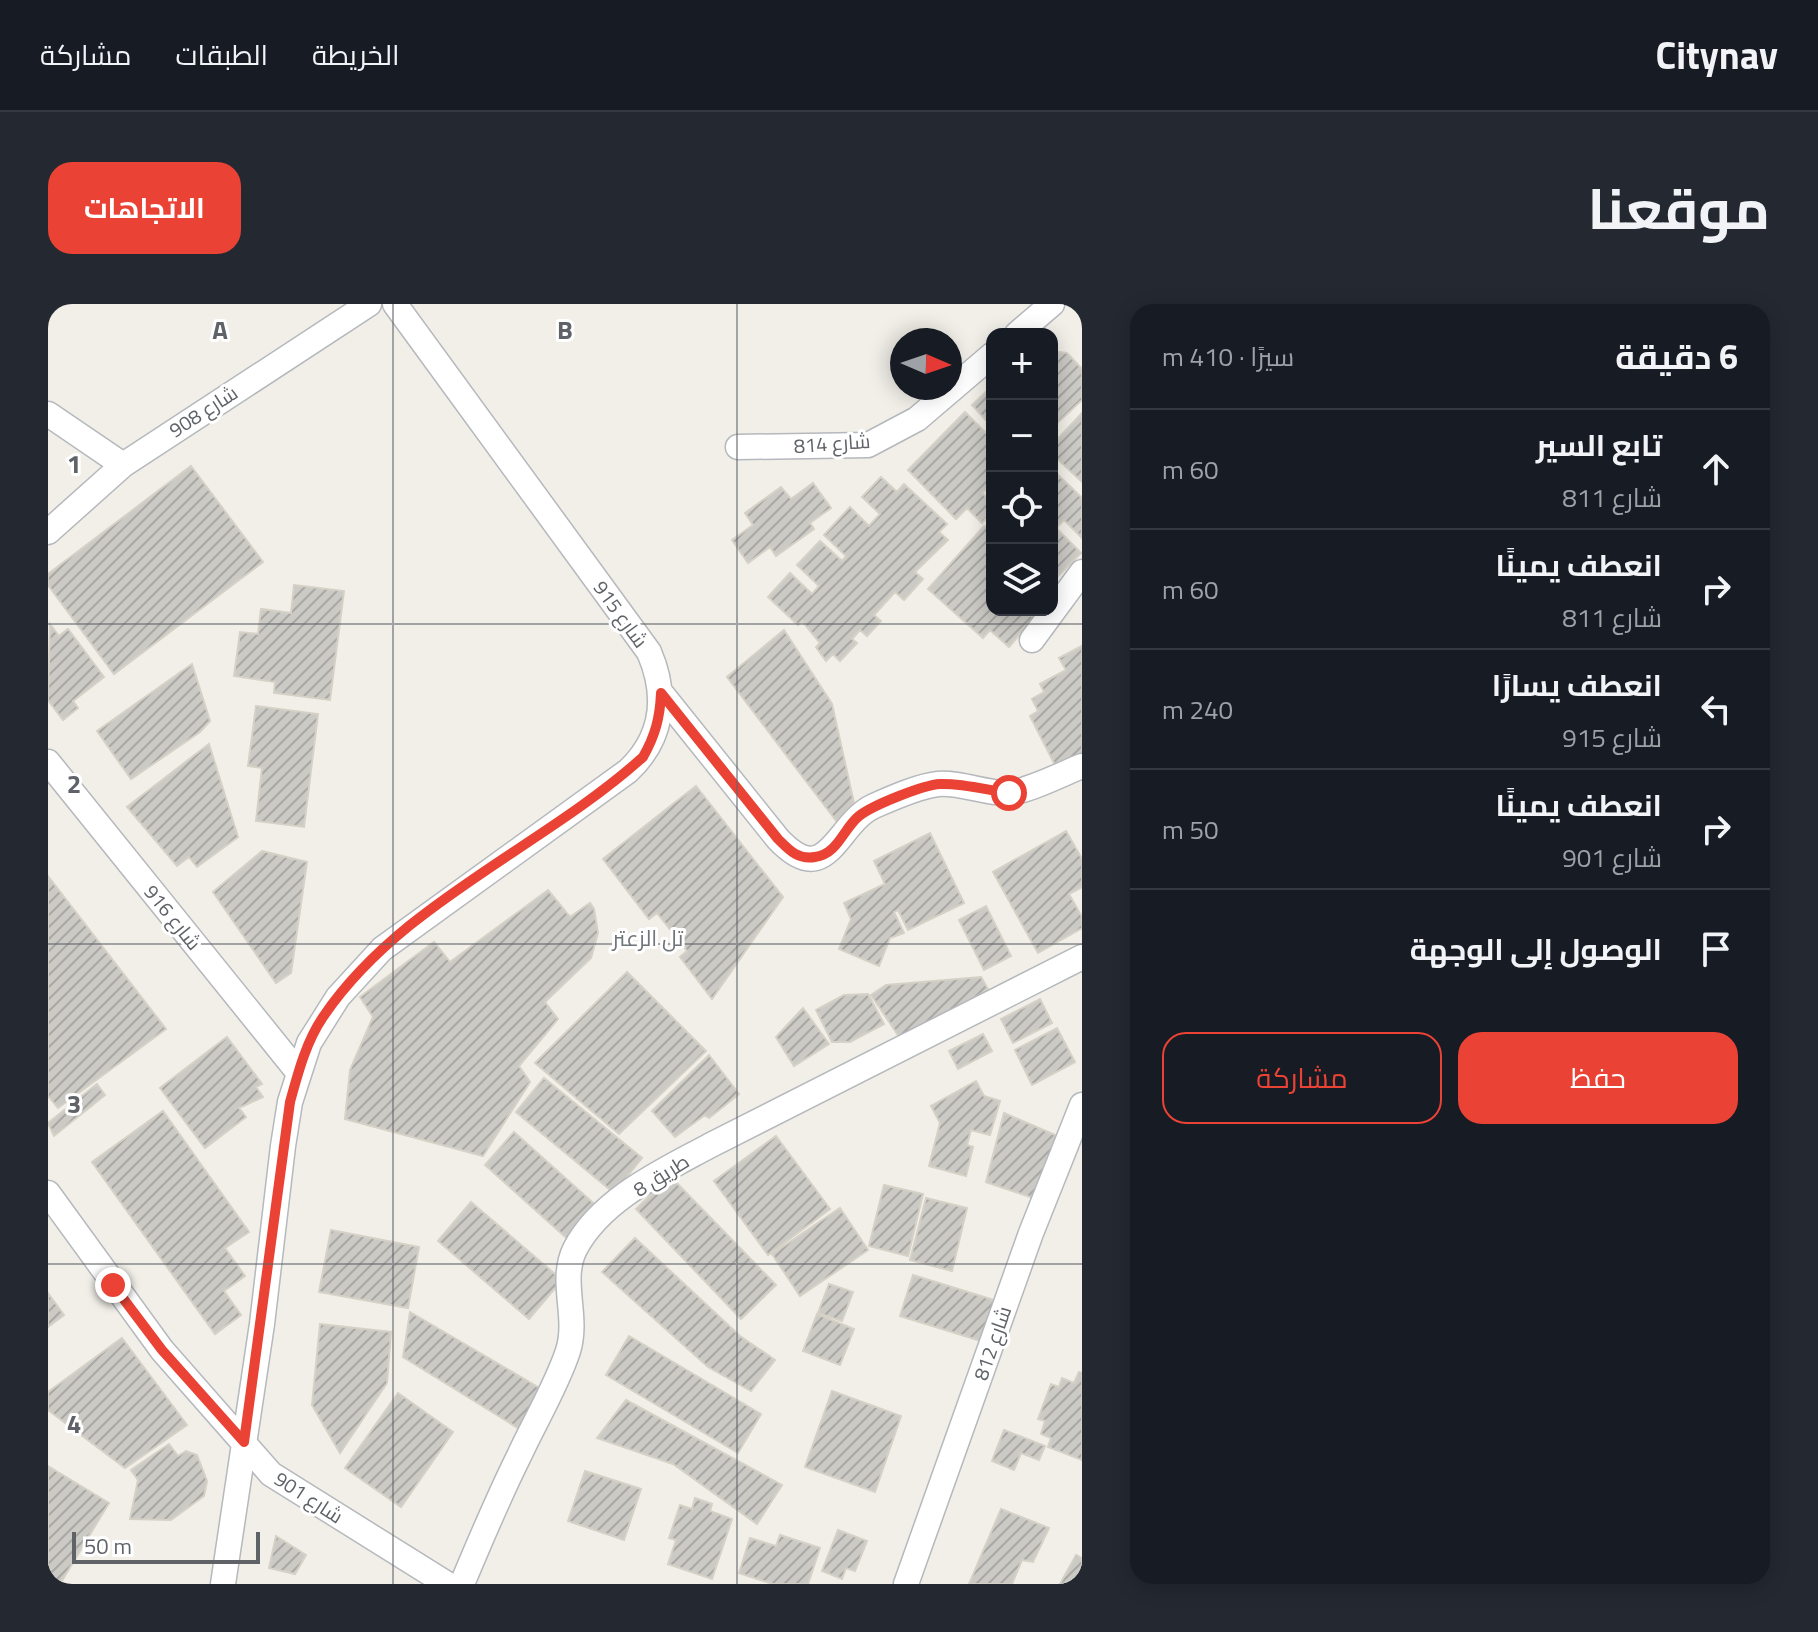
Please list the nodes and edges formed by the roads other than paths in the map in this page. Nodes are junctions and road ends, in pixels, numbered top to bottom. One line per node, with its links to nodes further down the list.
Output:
1 (369, 304): 4 (street, شارع 908)
2 (395, 304): 13 (street, شارع 915)
3 (1052, 304): 5 (street)
4 (334, 313): 9 (street, شارع 908)
5 (1024, 328)
6 (986, 360): 8 (street, شارع 814)
7 (48, 414): 9 (street)
8 (738, 447)
9 (123, 465): 10 (street, شارع 908)
10 (48, 532)
11 (1082, 572): 12 (street)
12 (1032, 640)
13 (661, 693): 15 (street); 17 (street, شارع 915)
14 (48, 762): 17 (street, شارع 916)
15 (1082, 766)
16 (1082, 957): 23 (street, طريق 8)
17 (298, 1072): 20 (street, شارع 915)
18 (1082, 1105): 24 (street, شارع 812)
19 (48, 1193): 20 (street, شارع 901)
20 (244, 1442): 21 (street, شارع 915); 22 (street, شارع 901)
21 (223, 1584)
22 (447, 1584)
23 (462, 1584)
24 (906, 1584)

